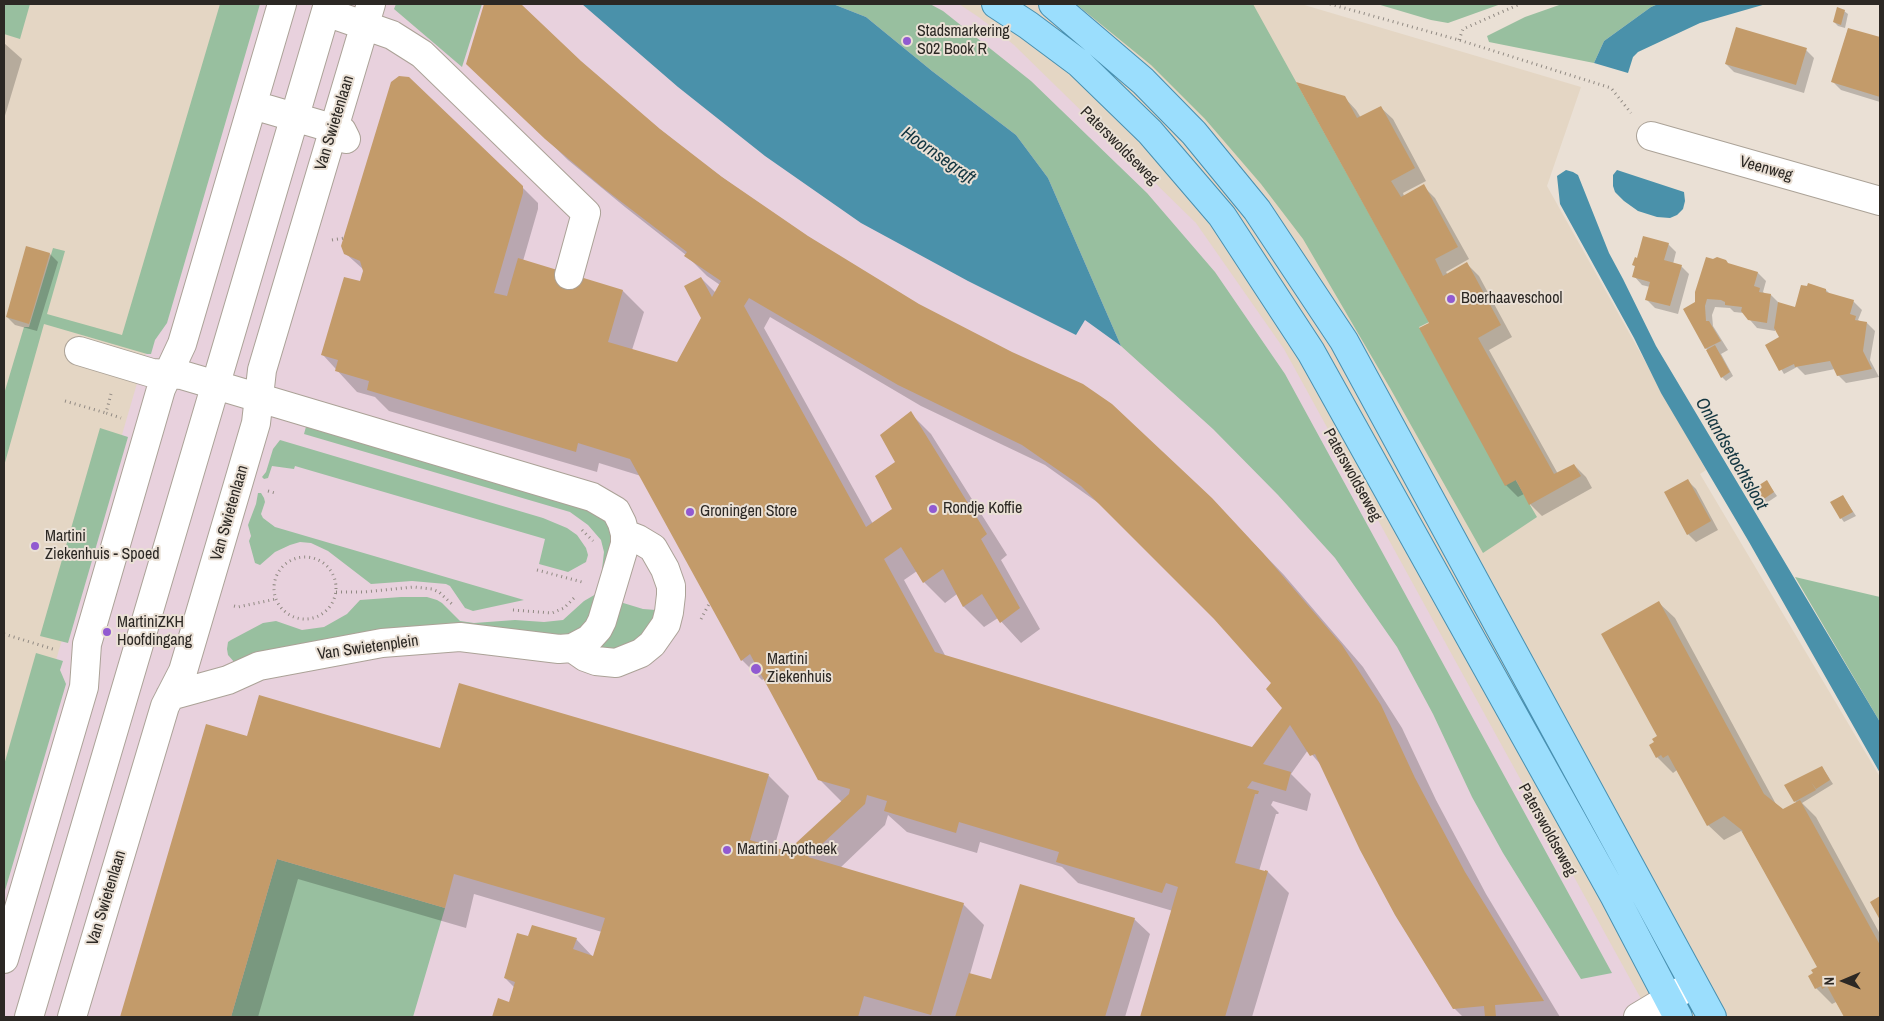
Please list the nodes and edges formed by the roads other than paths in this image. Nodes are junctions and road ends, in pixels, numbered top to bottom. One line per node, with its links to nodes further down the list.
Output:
1 (282, 4): 6 (street)
2 (996, 4): 21 (main road, Paterswoldseweg)
3 (1053, 4): 20 (main road)
4 (327, 8): 5 (street); 7 (street)
5 (368, 14): 8 (street, Van Swietenlaan); 11 (street)
6 (253, 105): 7 (street); 13 (street)
7 (295, 117): 8 (street); 14 (street)
8 (333, 128): 15 (street, Van Swietenlaan)
9 (1651, 136): 10 (street, Veenweg)
10 (1880, 201)
11 (569, 275)
12 (79, 351): 13 (street)
13 (168, 374): 14 (street); 19 (street)
14 (216, 385): 15 (street); 22 (street)
15 (259, 399): 16 (street); 18 (street, Van Swietenlaan)
16 (625, 534): 17 (street); 17 (street, Van Swietenplein)
17 (572, 648): 18 (street, Van Swietenplein)
18 (170, 696): 23 (street, Van Swietenlaan)
19 (4, 959)
20 (1693, 984): 21 (street); 25 (main road)
21 (1673, 1008): 24 (street)
22 (29, 1017)
23 (72, 1017)
24 (1638, 1017)
25 (1712, 1017)

